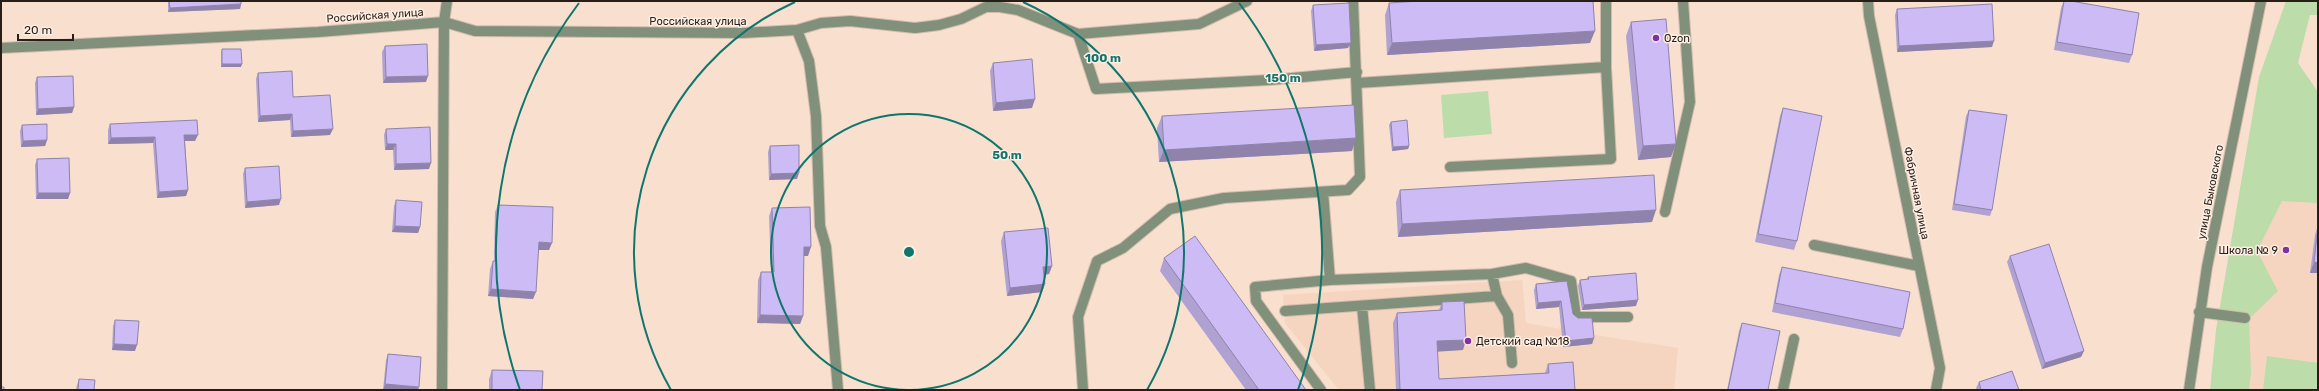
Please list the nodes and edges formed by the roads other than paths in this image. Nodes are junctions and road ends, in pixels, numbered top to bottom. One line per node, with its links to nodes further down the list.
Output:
1 (447, 1): 8 (street)
2 (1247, 1): 10 (street)
3 (1353, 1): 13 (street)
4 (1606, 1): 12 (street)
5 (1683, 1): 17 (street)
6 (1868, 1): 19 (street, Фабричная улица)
7 (2261, 1): 25 (street, улица Быковского)
8 (444, 22): 9 (street, Российская улица); 11 (street, Российская улица); 30 (street)
9 (797, 30): 10 (street, Российская улица); 31 (street)
10 (1078, 34): 13 (street)
11 (1, 48)
12 (1606, 67): 14 (street); 15 (street)
13 (1357, 72): 14 (street)
14 (1357, 83): 16 (street)
15 (1450, 167)
16 (1323, 192): 21 (street); 32 (street)
17 (1665, 212)
18 (1814, 245): 19 (street)
19 (1919, 266): 36 (street, Фабричная улица)
20 (1492, 274): 21 (street); 22 (street); 26 (street)
21 (1330, 280): 33 (street)
22 (1497, 296): 23 (street); 29 (street)
23 (1362, 306): 24 (street); 34 (street)
24 (1285, 311)
25 (2200, 312): 27 (street); 37 (street, улица Быковского)
26 (1628, 318)
27 (2245, 318)
28 (1794, 339): 35 (street)
29 (1512, 363)
30 (442, 390)
31 (838, 390)
32 (1083, 390)
33 (1321, 390)
34 (1370, 390)
35 (1783, 390)
36 (1936, 390)
37 (2189, 390)

